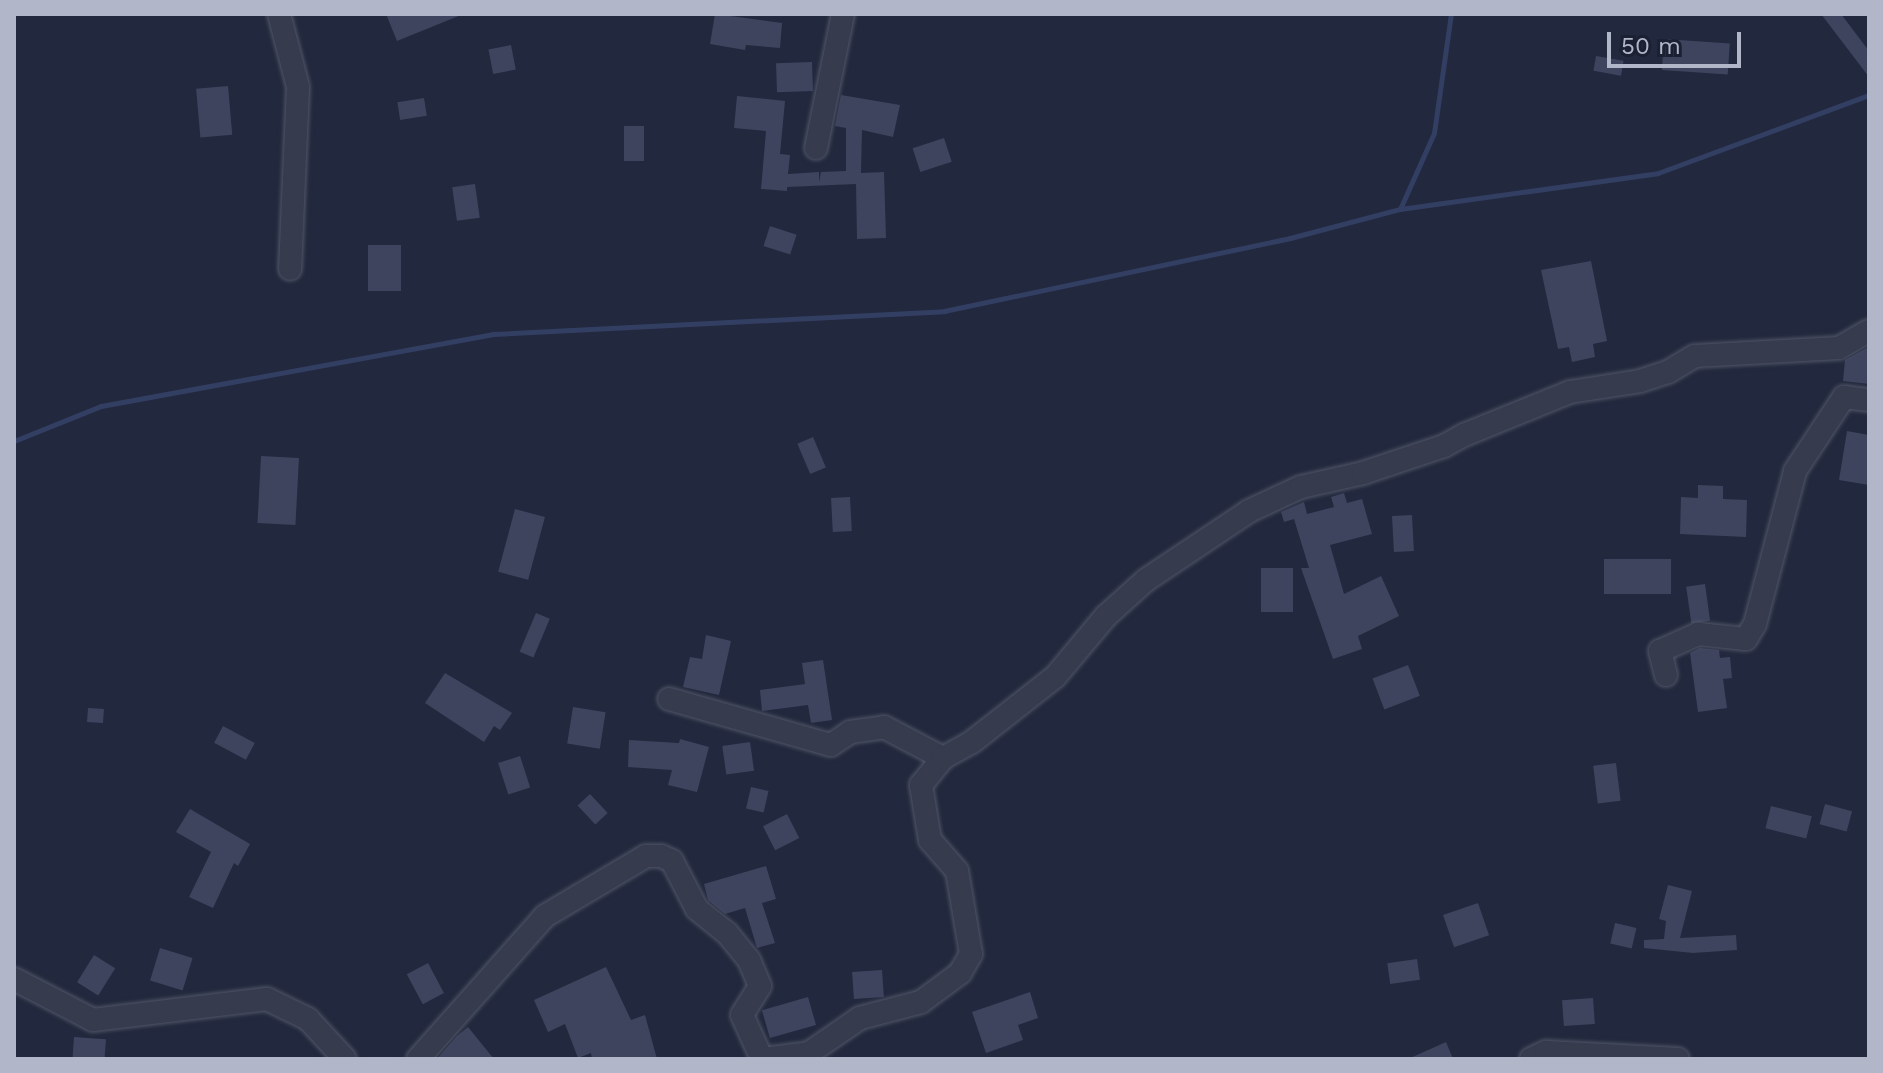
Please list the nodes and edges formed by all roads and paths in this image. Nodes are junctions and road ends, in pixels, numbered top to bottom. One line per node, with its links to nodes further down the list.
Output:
1 (279, 14): 4 (street)
2 (843, 14): 3 (street)
3 (816, 148)
4 (290, 269)
5 (1869, 331): 9 (street)
6 (1869, 400): 7 (street)
7 (1666, 675)
8 (669, 699): 9 (street)
9 (943, 758): 13 (street)
10 (14, 979): 11 (street)
11 (345, 1059)
12 (418, 1059): 13 (street)
13 (763, 1059)
14 (1531, 1059): 15 (street)
15 (1678, 1059)

